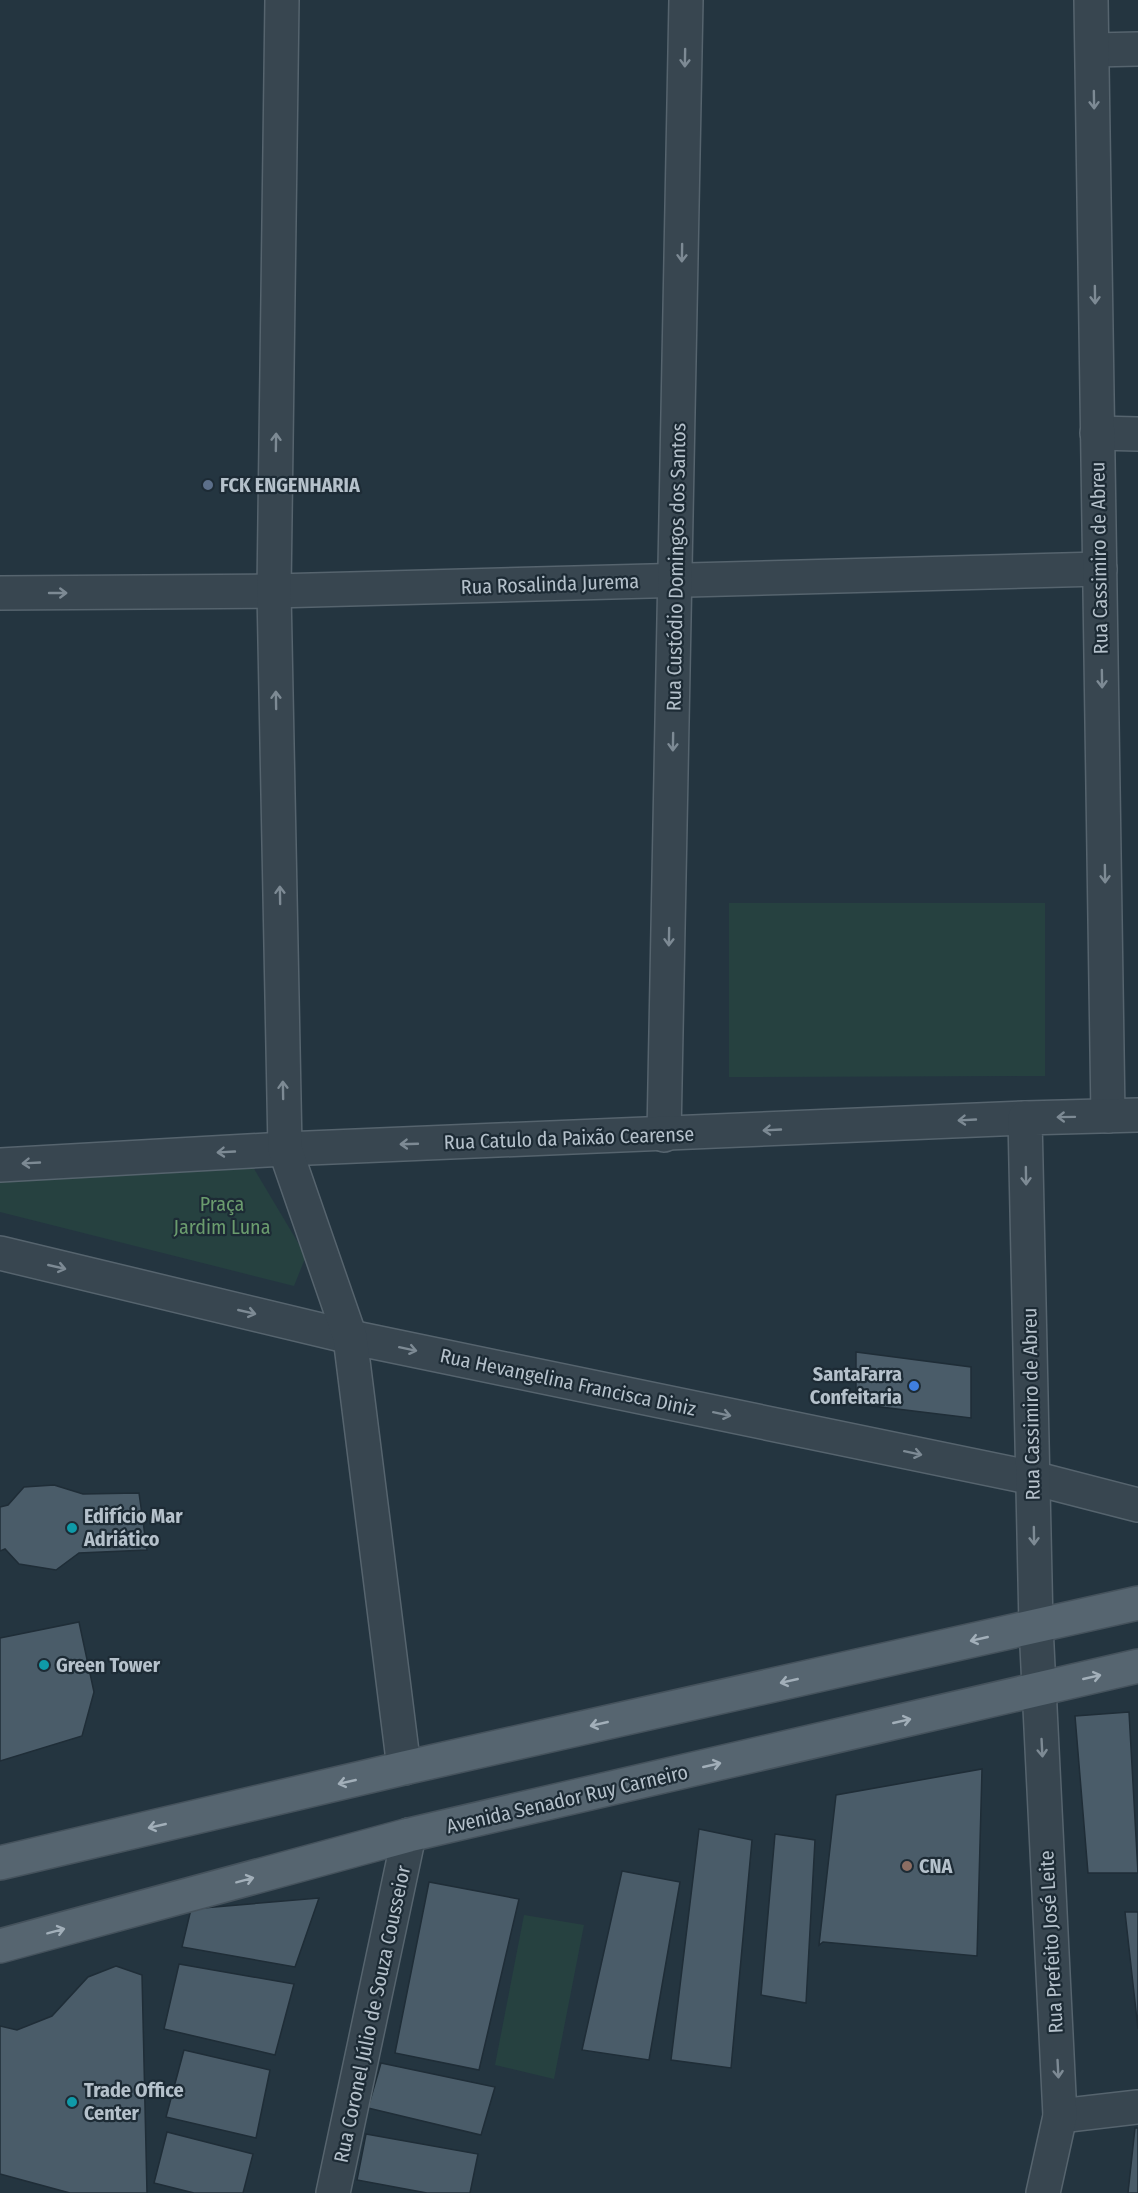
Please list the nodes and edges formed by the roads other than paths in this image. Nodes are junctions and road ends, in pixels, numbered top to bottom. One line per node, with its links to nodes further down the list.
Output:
1 (282, 0): 10 (street, one-way to 1)
2 (686, 0): 9 (street, Rua Custódio Domingos dos Santos, one-way to 9)
3 (1091, 0): 5 (street, Rua Cassimiro de Abreu)
4 (1138, 49): 5 (street)
5 (1093, 50): 6 (street, Rua Cassimiro de Abreu, one-way to 6)
6 (1097, 433): 7 (street); 8 (street, Rua Cassimiro de Abreu)
7 (1138, 434)
8 (1100, 569): 9 (street, Rua Rosalinda Jurema); 12 (street, Rua Cassimiro de Abreu, one-way to 12)
9 (677, 580): 10 (street, Rua Rosalinda Jurema); 14 (street, Rua Custódio Domingos dos Santos, one-way to 14)
10 (274, 591): 11 (street, Rua Rosalinda Jurema, one-way to 10); 15 (street, one-way to 10)
11 (0, 593)
12 (1123, 1115): 13 (street, Rua Catulo da Paixão Cearense, one-way to 13)
13 (1025, 1118): 14 (street, Rua Catulo da Paixão Cearense, one-way to 14); 19 (street, Rua Cassimiro de Abreu, one-way to 19)
14 (664, 1135): 15 (street, Rua Catulo da Paixão Cearense, one-way to 15)
15 (285, 1149): 16 (street, Rua Catulo da Paixão Cearense, one-way to 16); 18 (street)
16 (0, 1165)
17 (0, 1253): 18 (street, Rua Hevangelina Francisca Diniz, one-way to 18)
18 (351, 1337): 19 (street, Rua Hevangelina Francisca Diniz, one-way to 19); 25 (street)
19 (1033, 1478): 20 (street, Rua Hevangelina Francisca Diniz); 22 (street, Rua Cassimiro de Abreu, one-way to 22)
20 (1138, 1505)
21 (1138, 1603): 22 (main road)
22 (1036, 1626): 24 (street, Rua Cassimiro de Abreu); 25 (main road, one-way to 25)
23 (1138, 1666): 24 (main road, Avenida Senador Ruy Carneiro, one-way to 23)
24 (1039, 1690): 26 (main road, Avenida Senador Ruy Carneiro, one-way to 24); 30 (street, Rua Prefeito José Leite, one-way to 30)
25 (404, 1768): 27 (main road, one-way to 27)
26 (409, 1835): 28 (main road, Avenida Senador Ruy Carneiro, one-way to 26); 31 (street, Rua Coronel Júlio de Souza Cousseior)
27 (0, 1863)
28 (0, 1946)
29 (1138, 2108): 30 (street)
30 (1060, 2116): 32 (street, Rua Prefeito José Leite)
31 (333, 2193)
32 (1043, 2193)

